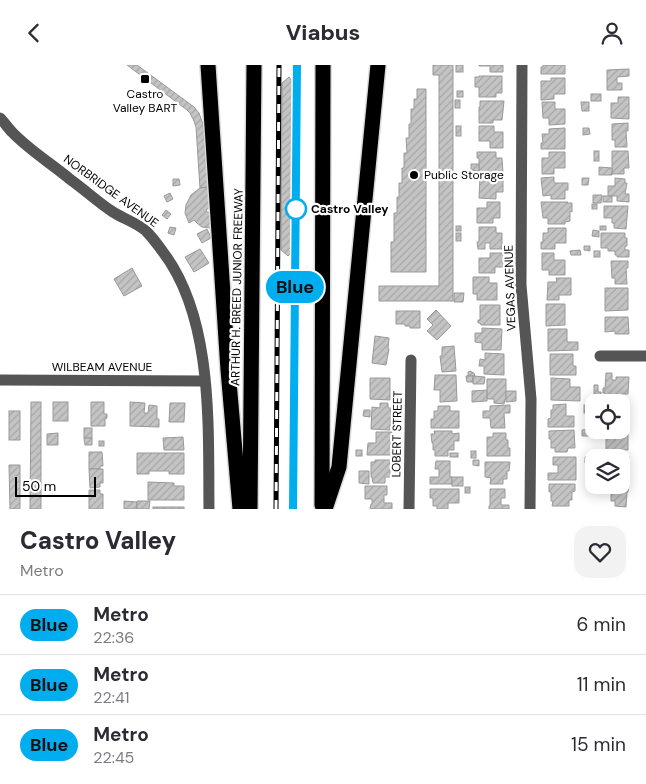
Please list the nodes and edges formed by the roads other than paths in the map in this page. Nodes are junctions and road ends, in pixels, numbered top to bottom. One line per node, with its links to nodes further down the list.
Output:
1 (208, 65): 13 (highway)
2 (254, 65): 14 (highway, ARTHUR H. BREED JUNIOR FREEWAY)
3 (324, 65): 15 (highway)
4 (378, 65): 15 (highway)
5 (522, 65): 17 (street, VEGAS AVENUE)
6 (0, 117): 11 (street, NORBRIDGE AVENUE)
7 (600, 356): 8 (street)
8 (646, 356)
9 (411, 360): 16 (street, LOBERT STREET)
10 (0, 380): 11 (street, WILBEAM AVENUE)
11 (204, 381): 12 (street, NORBRIDGE AVENUE)
12 (209, 509)
13 (240, 509)
14 (250, 509)
15 (324, 509)
16 (410, 509)
17 (530, 509)

